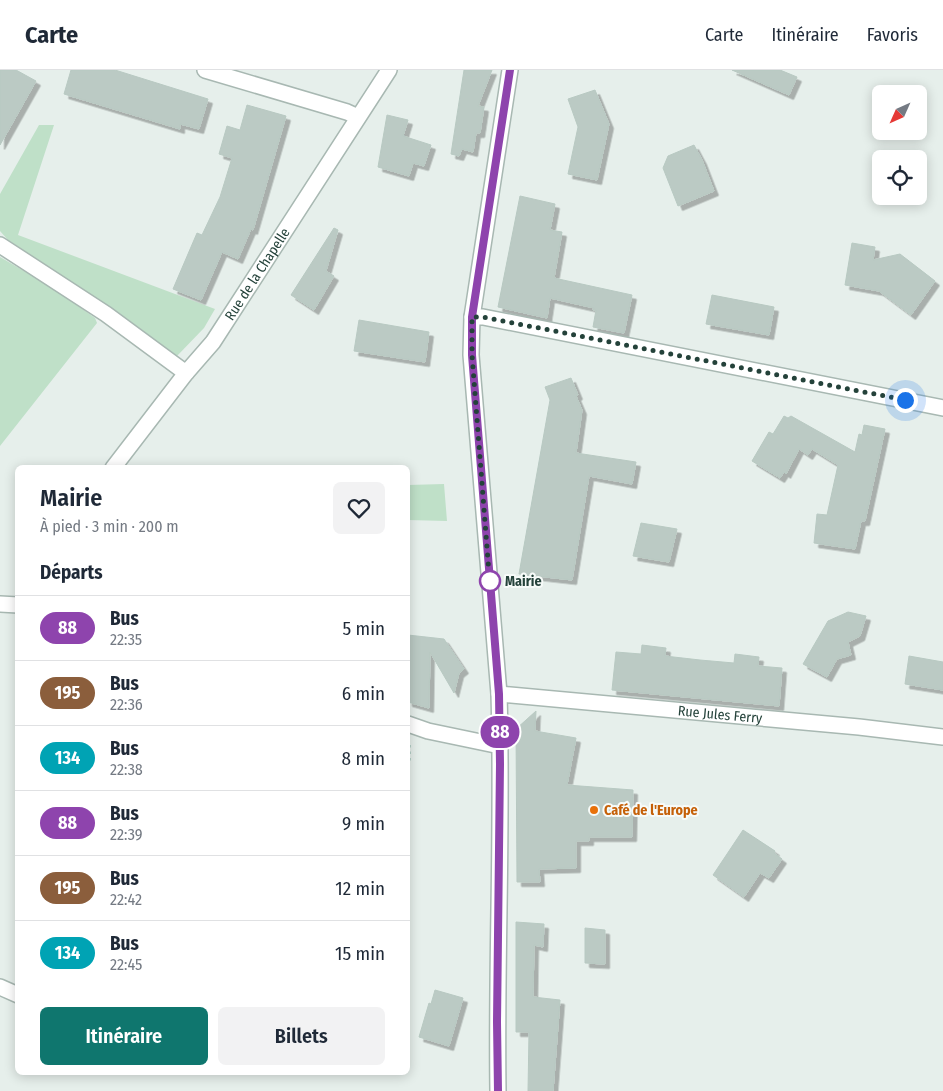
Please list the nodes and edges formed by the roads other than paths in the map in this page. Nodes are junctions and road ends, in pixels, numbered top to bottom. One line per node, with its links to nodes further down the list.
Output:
1 (205, 70): 4 (street)
2 (389, 70): 4 (street, Rue de la Chapelle)
3 (510, 70): 6 (street)
4 (358, 118): 7 (street, Rue de la Chapelle)
5 (0, 246): 7 (street)
6 (472, 317): 8 (street); 10 (street)
7 (186, 373): 9 (street, Rue de la Chapelle)
8 (943, 408)
9 (115, 465)
10 (499, 694): 12 (street, Rue Jules Ferry); 13 (street)
11 (410, 725): 13 (street)
12 (943, 737)
13 (500, 746): 16 (street)
14 (0, 987): 15 (street)
15 (15, 994)
16 (498, 1091)

